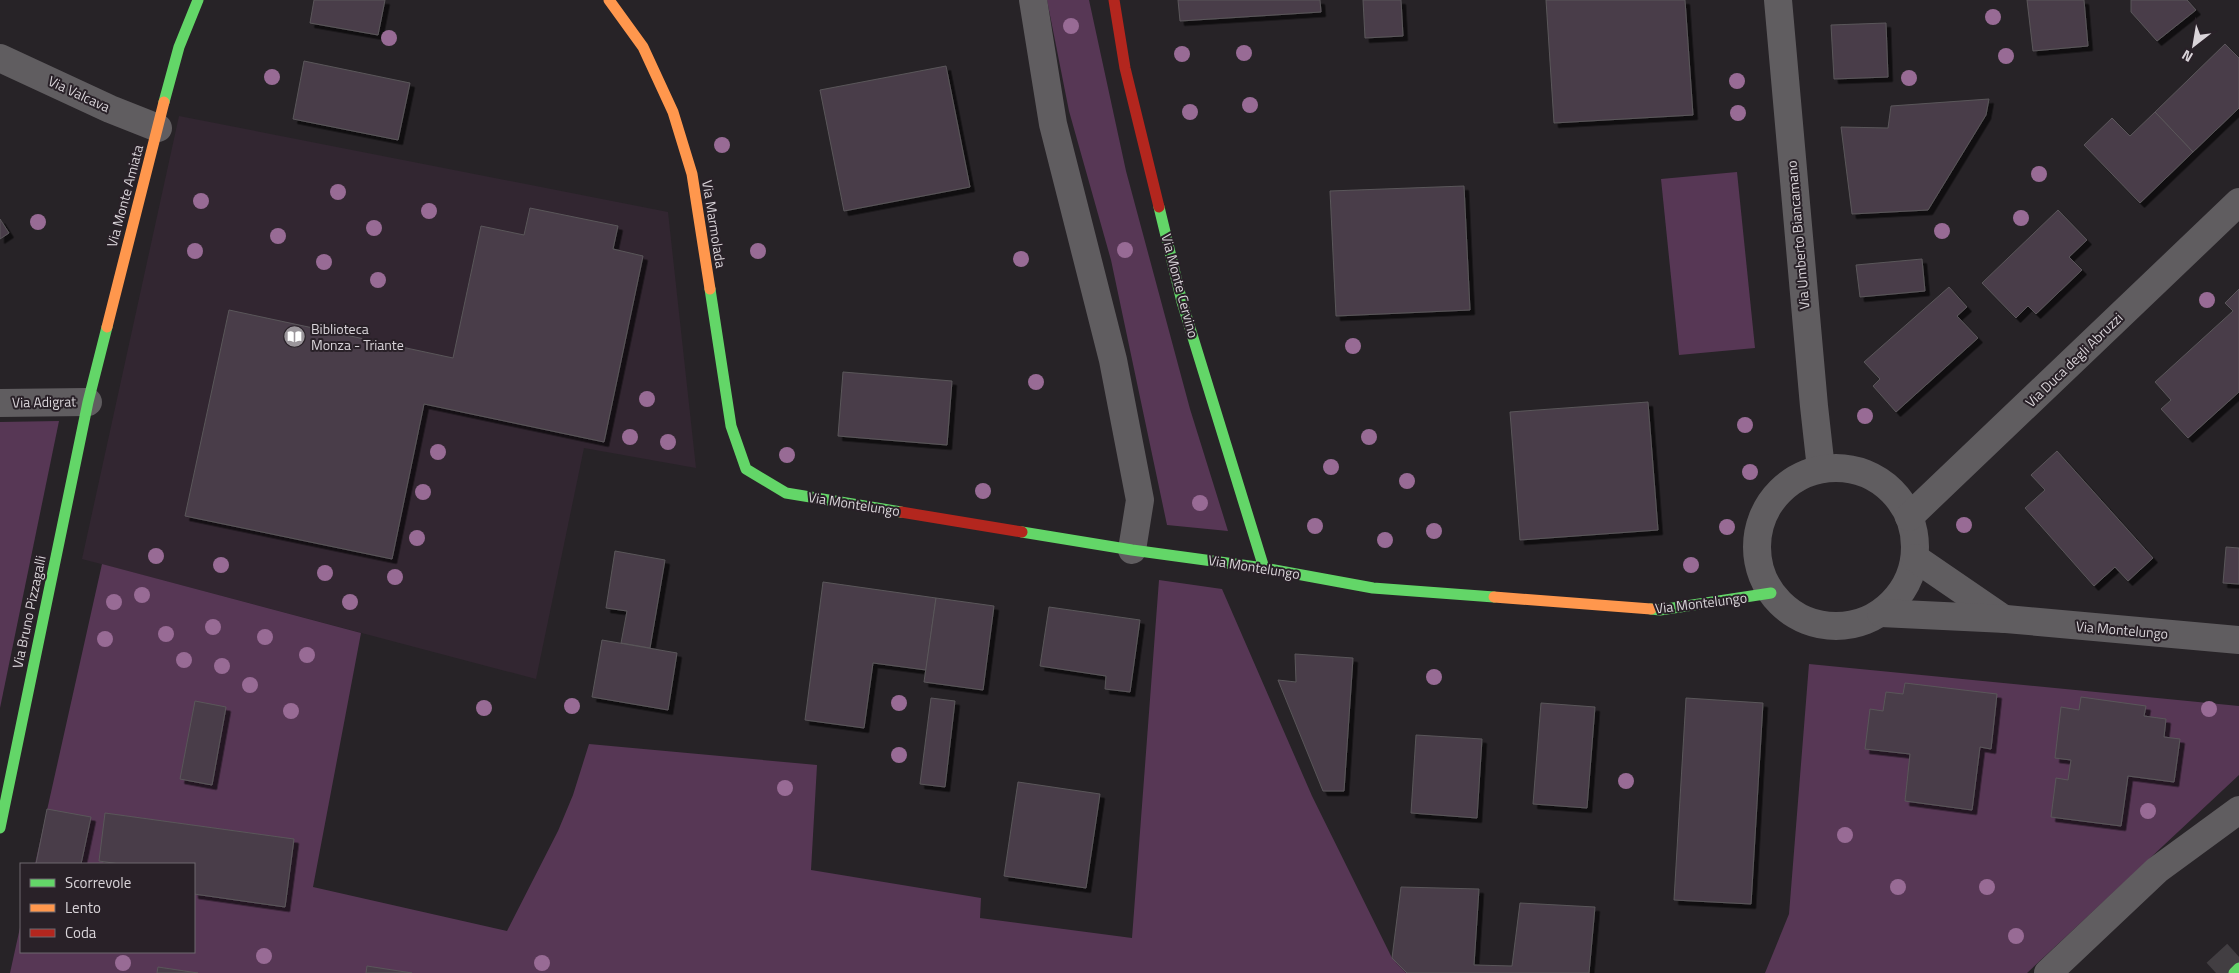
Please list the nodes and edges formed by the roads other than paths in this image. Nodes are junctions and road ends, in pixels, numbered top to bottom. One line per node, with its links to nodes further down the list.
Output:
1 (198, 0): 7 (street, Via Monte Amiata)
2 (609, 0): 11 (street, Via Marmolada)
3 (1033, 0): 14 (street)
4 (1114, 0): 16 (street, Via Monte Cervino)
5 (1778, 0): 12 (street, Via Umberto Biancamano)
6 (0, 58): 7 (street, Via Valcava)
7 (158, 128): 9 (street, Via Monte Amiata)
8 (2239, 202): 13 (street, Via Duca degli Abruzzi)
9 (88, 402): 10 (street, Via Adigrat); 22 (street, Via Bruno Pizzagalli)
10 (0, 403)
11 (746, 469): 14 (street, Via Montelungo)
12 (1821, 469): 13 (street, Via Montelungo); 17 (street, Via Montelungo)
13 (1909, 517): 15 (street, Via Montelungo)
14 (1132, 550): 16 (street, Via Montelungo)
15 (1915, 558): 18 (street, Via Montelungo); 19 (street, Via Montelungo)
16 (1264, 568): 17 (street, Via Montelungo)
17 (1771, 593): 18 (street, Via Montelungo)
18 (1881, 613): 19 (street, Via Montelungo)
19 (2006, 619): 20 (street, Via Montelungo)
20 (2239, 640)
21 (2239, 810): 24 (street)
22 (0, 828)
23 (2239, 968): 25 (street)
24 (2048, 973)
25 (2234, 973)

